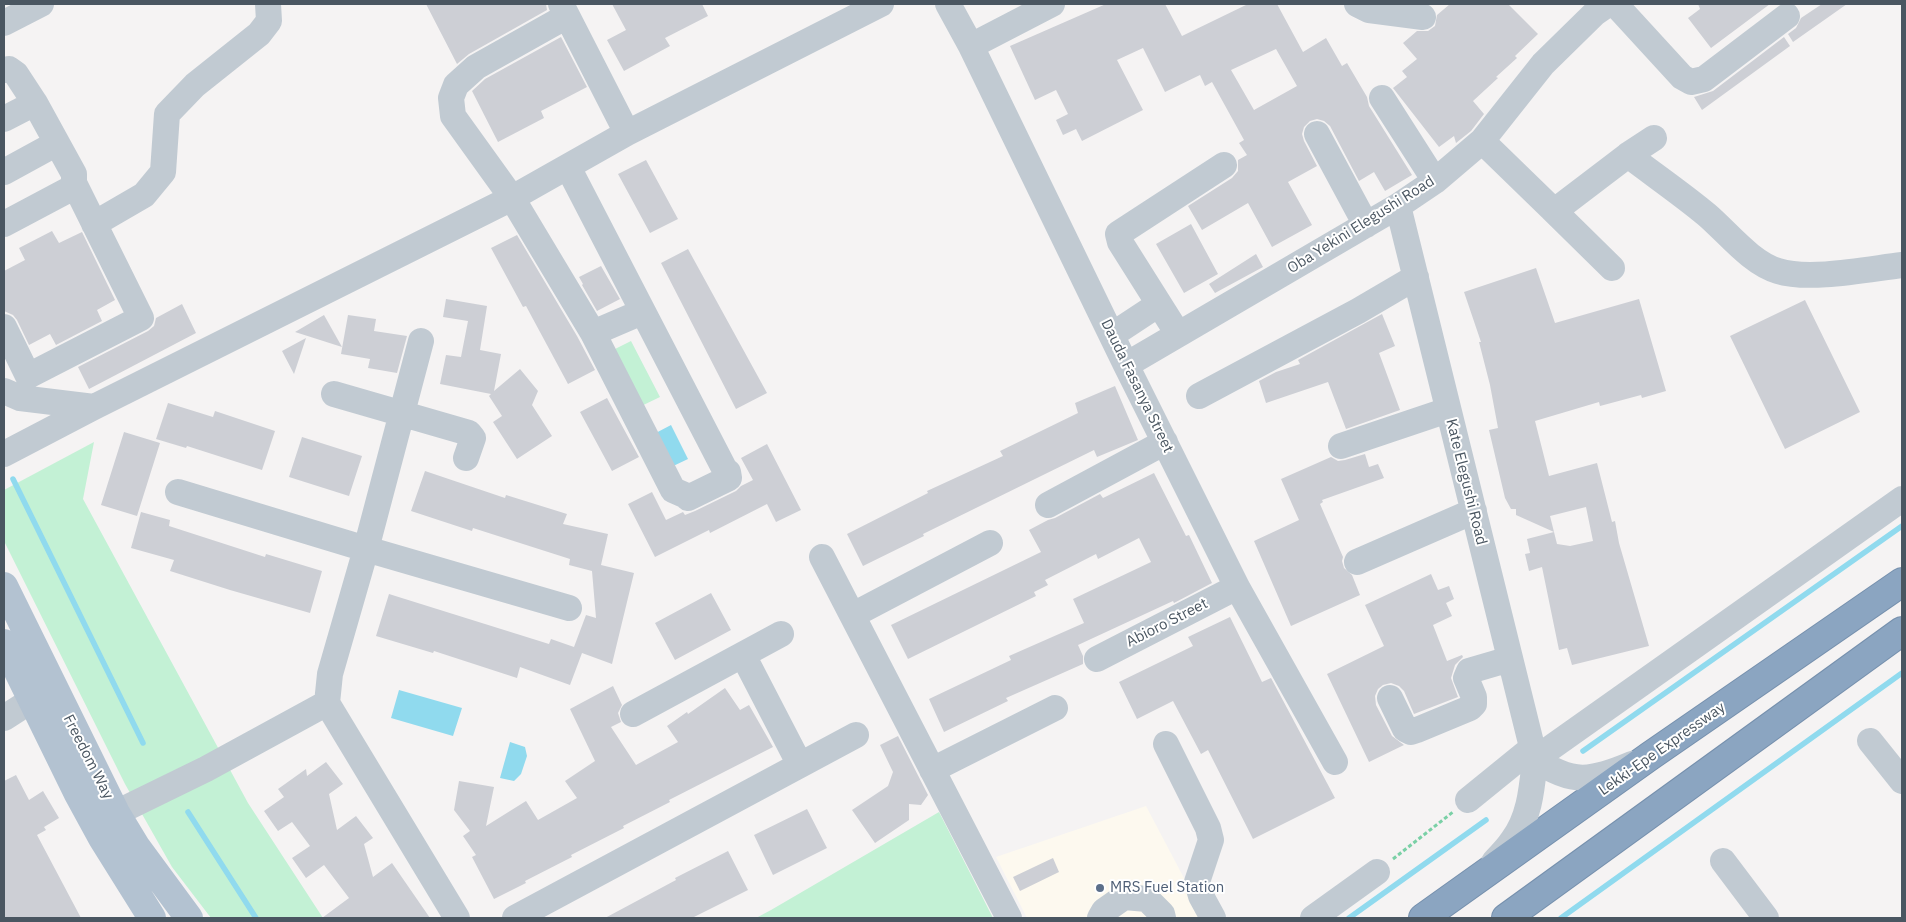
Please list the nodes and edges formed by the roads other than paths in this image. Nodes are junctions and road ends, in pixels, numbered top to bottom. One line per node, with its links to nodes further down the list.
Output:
1 (41, 4): 12 (street)
2 (268, 4): 33 (street)
3 (882, 4): 18 (street)
4 (948, 4): 13 (street, Dauda Fasanya Street)
5 (1052, 4): 13 (street)
6 (1357, 4): 11 (street)
7 (1608, 4): 21 (street, Oba Yekini Elegushi Road)
8 (1615, 4): 10 (street)
9 (564, 10): 18 (street); 29 (street)
10 (1787, 16)
11 (1423, 17)
12 (4, 23)
13 (971, 46): 43 (street, Dauda Fasanya Street)
14 (4, 70): 16 (street)
15 (1382, 98): 27 (street)
16 (35, 103): 17 (street); 22 (street)
17 (4, 119)
18 (627, 133): 25 (street)
19 (1317, 134): 34 (street)
20 (1654, 138): 23 (street)
21 (1482, 141): 27 (street, Oba Yekini Elegushi Road); 31 (street)
22 (57, 144): 26 (street); 28 (street)
23 (1628, 155): 31 (street); 35 (street)
24 (1224, 165): 38 (street)
25 (568, 167): 29 (street); 39 (street)
26 (4, 172)
27 (1435, 181): 30 (street, Oba Yekini Elegushi Road)
28 (74, 183): 32 (street); 33 (street)
29 (512, 198): 41 (street); 49 (street)
30 (1398, 206): 34 (street, Oba Yekini Elegushi Road); 37 (street, Kate Elegushi Road)
31 (1552, 209): 36 (street)
32 (4, 224)
33 (94, 224): 40 (street)
34 (1366, 225): 42 (street, Oba Yekini Elegushi Road)
35 (1902, 264)
36 (1612, 268)
37 (1416, 277): 48 (street); 50 (street, Kate Elegushi Road)
38 (1159, 304): 42 (street); 43 (street)
39 (642, 312): 41 (street); 41 (street)
40 (4, 327)
41 (593, 333)
42 (1178, 334): 45 (street, Oba Yekini Elegushi Road)
43 (1112, 335): 45 (street, Dauda Fasanya Street)
44 (421, 341): 51 (street)
45 (1126, 365): 52 (street, Dauda Fasanya Street)
46 (4, 391): 49 (street)
47 (334, 394): 51 (street)
48 (1199, 396)
49 (94, 407): 54 (street)
50 (1448, 410): 53 (street); 59 (street, Kate Elegushi Road)
51 (401, 413): 55 (street); 61 (street)
52 (1164, 442): 58 (street); 66 (street, Dauda Fasanya Street)
53 (1342, 446)
54 (4, 454)
55 (466, 458)
56 (178, 492): 61 (street)
57 (1902, 499): 84 (street)
58 (1048, 505)
59 (1474, 511): 63 (street); 74 (street, Kate Elegushi Road)
60 (990, 543): 68 (street)
61 (366, 549): 67 (street); 77 (street)
62 (822, 557): 68 (street)
63 (1357, 562)
64 (1902, 582): 85 (highway, Lekki-Epe Expressway)
65 (4, 586): 91 (main road, Freedom Way)
66 (1237, 587): 73 (street, Abioro Street); 86 (street, Dauda Fasanya Street)
67 (569, 608)
68 (853, 615): 88 (street)
69 (1902, 631): 105 (highway)
70 (780, 634): 72 (street)
71 (4, 643): 76 (main road, Freedom Way)
72 (742, 654): 79 (street); 87 (street)
73 (1096, 659)
74 (1510, 659): 75 (street); 84 (street, Kate Elegushi Road)
75 (1390, 698)
76 (32, 700): 80 (street); 95 (main road, Freedom Way)
77 (327, 703): 91 (street); 97 (street)
78 (1055, 708): 88 (street)
79 (633, 714)
80 (4, 718)
81 (856, 735): 87 (street)
82 (1870, 741): 89 (street)
83 (1166, 744): 102 (street)
84 (1534, 754): 85 (street); 90 (street); 94 (street, Kate Elegushi Road)
85 (1650, 756): 94 (highway, Lekki-Epe Expressway)
86 (1335, 762)
87 (800, 765): 98 (street)
88 (932, 770): 99 (street)
89 (1902, 781)
90 (1468, 800)
91 (116, 813): 96 (main road, Freedom Way)
92 (1723, 861): 106 (street)
93 (1377, 872): 103 (street)
94 (1482, 876): 104 (highway, Lekki-Epe Expressway)
95 (152, 918)
96 (188, 918)
97 (457, 918)
98 (515, 918)
99 (1009, 918)
100 (1100, 918): 101 (street)
101 (1163, 918)
102 (1212, 918)
103 (1313, 918)
104 (1423, 918)
105 (1506, 918)
106 (1766, 918)

